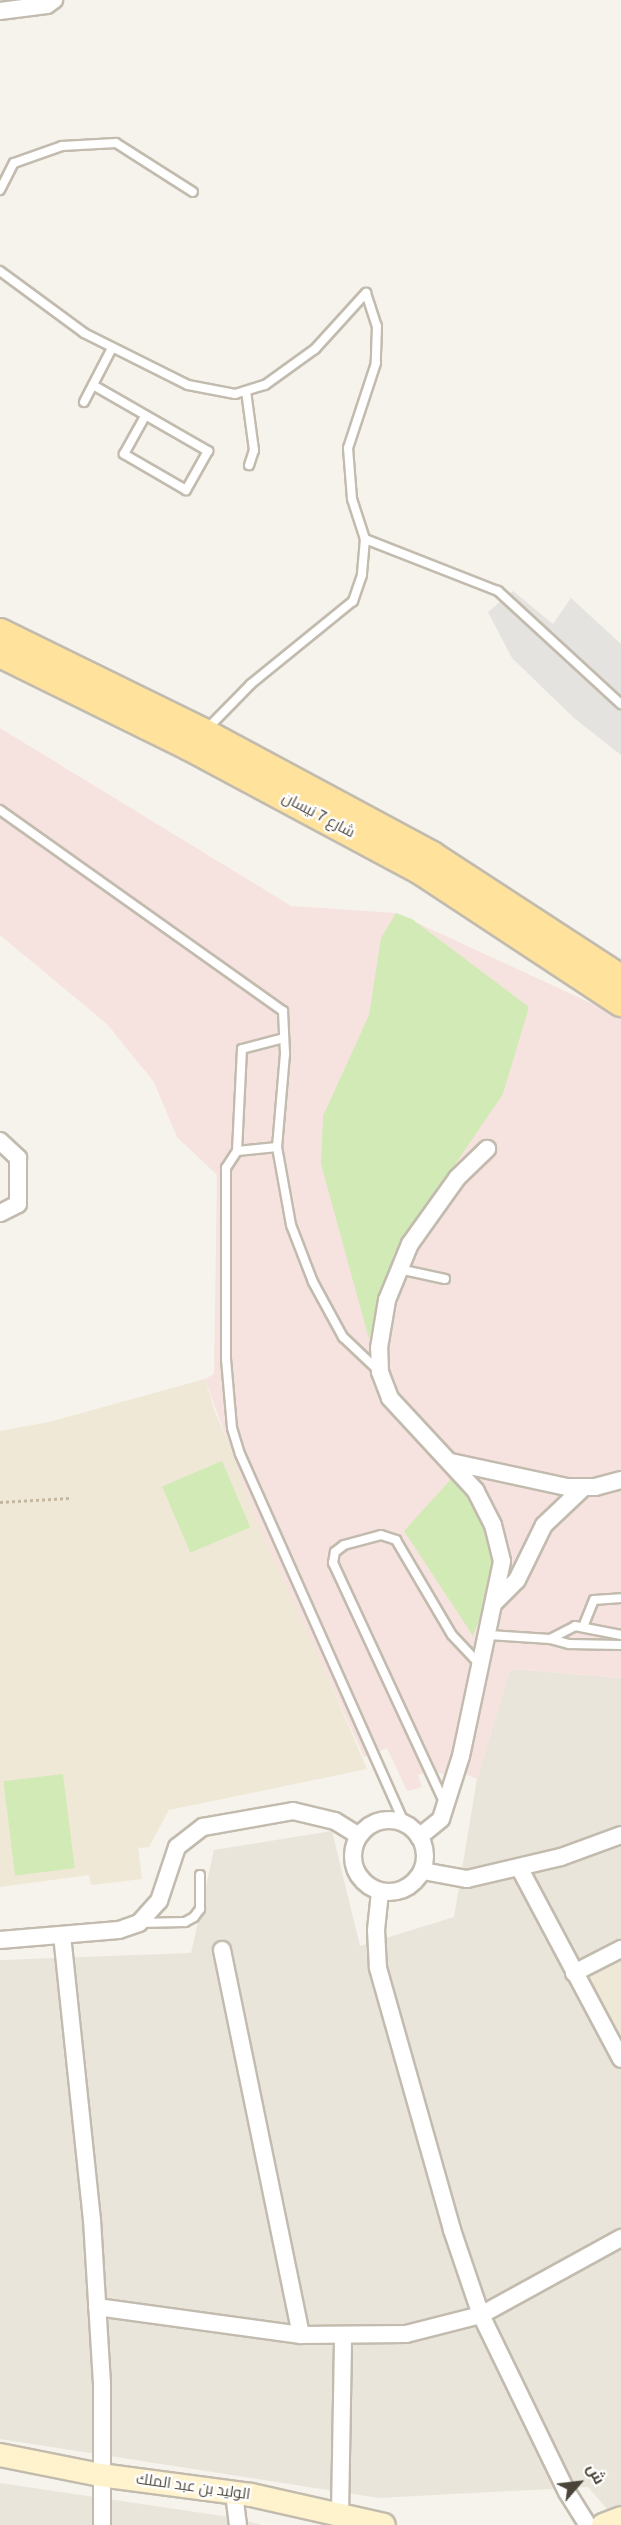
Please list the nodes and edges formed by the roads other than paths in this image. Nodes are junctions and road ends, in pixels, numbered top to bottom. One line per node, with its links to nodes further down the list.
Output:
1 (54, 0): 2 (street)
2 (0, 10)
3 (0, 190): 4 (lane)
4 (193, 192)
5 (0, 271): 6 (lane)
6 (112, 348): 7 (lane); 8 (lane)
7 (93, 385): 9 (lane); 10 (lane)
8 (246, 390): 11 (lane); 12 (lane)
9 (84, 402)
10 (144, 418): 10 (lane)
11 (249, 465)
12 (365, 539): 15 (lane); 16 (lane)
13 (0, 632): 16 (main road, شارع 7 نيسان)
14 (0, 654): 16 (main road, شارع 7 نيسان)
15 (621, 705)
16 (196, 740): 18 (main road, شارع 7 نيسان); 19 (main road, شارع 7 نيسان)
17 (0, 810): 20 (lane)
18 (621, 978)
19 (621, 1003)
20 (284, 1038): 22 (lane); 24 (lane)
21 (0, 1141): 25 (street)
22 (277, 1147): 24 (lane); 28 (lane)
23 (487, 1149): 26 (street)
24 (237, 1151): 41 (lane)
25 (0, 1213)
26 (398, 1269): 27 (lane); 28 (street)
27 (445, 1278)
28 (381, 1372): 29 (street)
29 (450, 1461): 31 (street); 33 (street)
30 (621, 1480): 31 (street)
31 (583, 1488): 33 (street)
32 (621, 1598): 34 (lane)
33 (495, 1602): 35 (street)
34 (583, 1627): 36 (lane); 37 (lane)
35 (489, 1635): 37 (lane); 39 (street)
36 (621, 1635)
37 (550, 1639): 38 (lane)
38 (621, 1645)
39 (483, 1667): 40 (street); 40 (lane)
40 (446, 1807): 44 (street)
41 (404, 1823): 43 (street); 44 (street)
42 (621, 1835): 45 (street)
43 (359, 1836): 48 (street); 49 (street)
44 (419, 1837): 46 (street)
45 (520, 1869): 46 (street); 54 (street)
46 (423, 1871): 48 (street)
47 (200, 1875): 49 (lane)
48 (380, 1892): 58 (street)
49 (139, 1923): 50 (street)
50 (62, 1935): 51 (street); 57 (street)
51 (0, 1940)
52 (621, 1949): 54 (street)
53 (222, 1950): 59 (street)
54 (574, 1972): 55 (street)
55 (621, 2059)
56 (621, 2238): 58 (street)
57 (97, 2307): 59 (street); 62 (street)
58 (481, 2315): 60 (street); 69 (street)
59 (301, 2335): 60 (street)
60 (343, 2335): 64 (street)
61 (0, 2456): 62 (main road, الوليد بن عبد الملك)
62 (100, 2475): 63 (main road, الوليد بن عبد الملك); 66 (street)
63 (234, 2493): 64 (main road, الوليد بن عبد الملك); 67 (street)
64 (340, 2514): 68 (main road, الوليد بن عبد الملك)
65 (621, 2518): 70 (main road)
66 (102, 2525)
67 (238, 2525)
68 (384, 2525)
69 (588, 2525)
70 (603, 2525)

